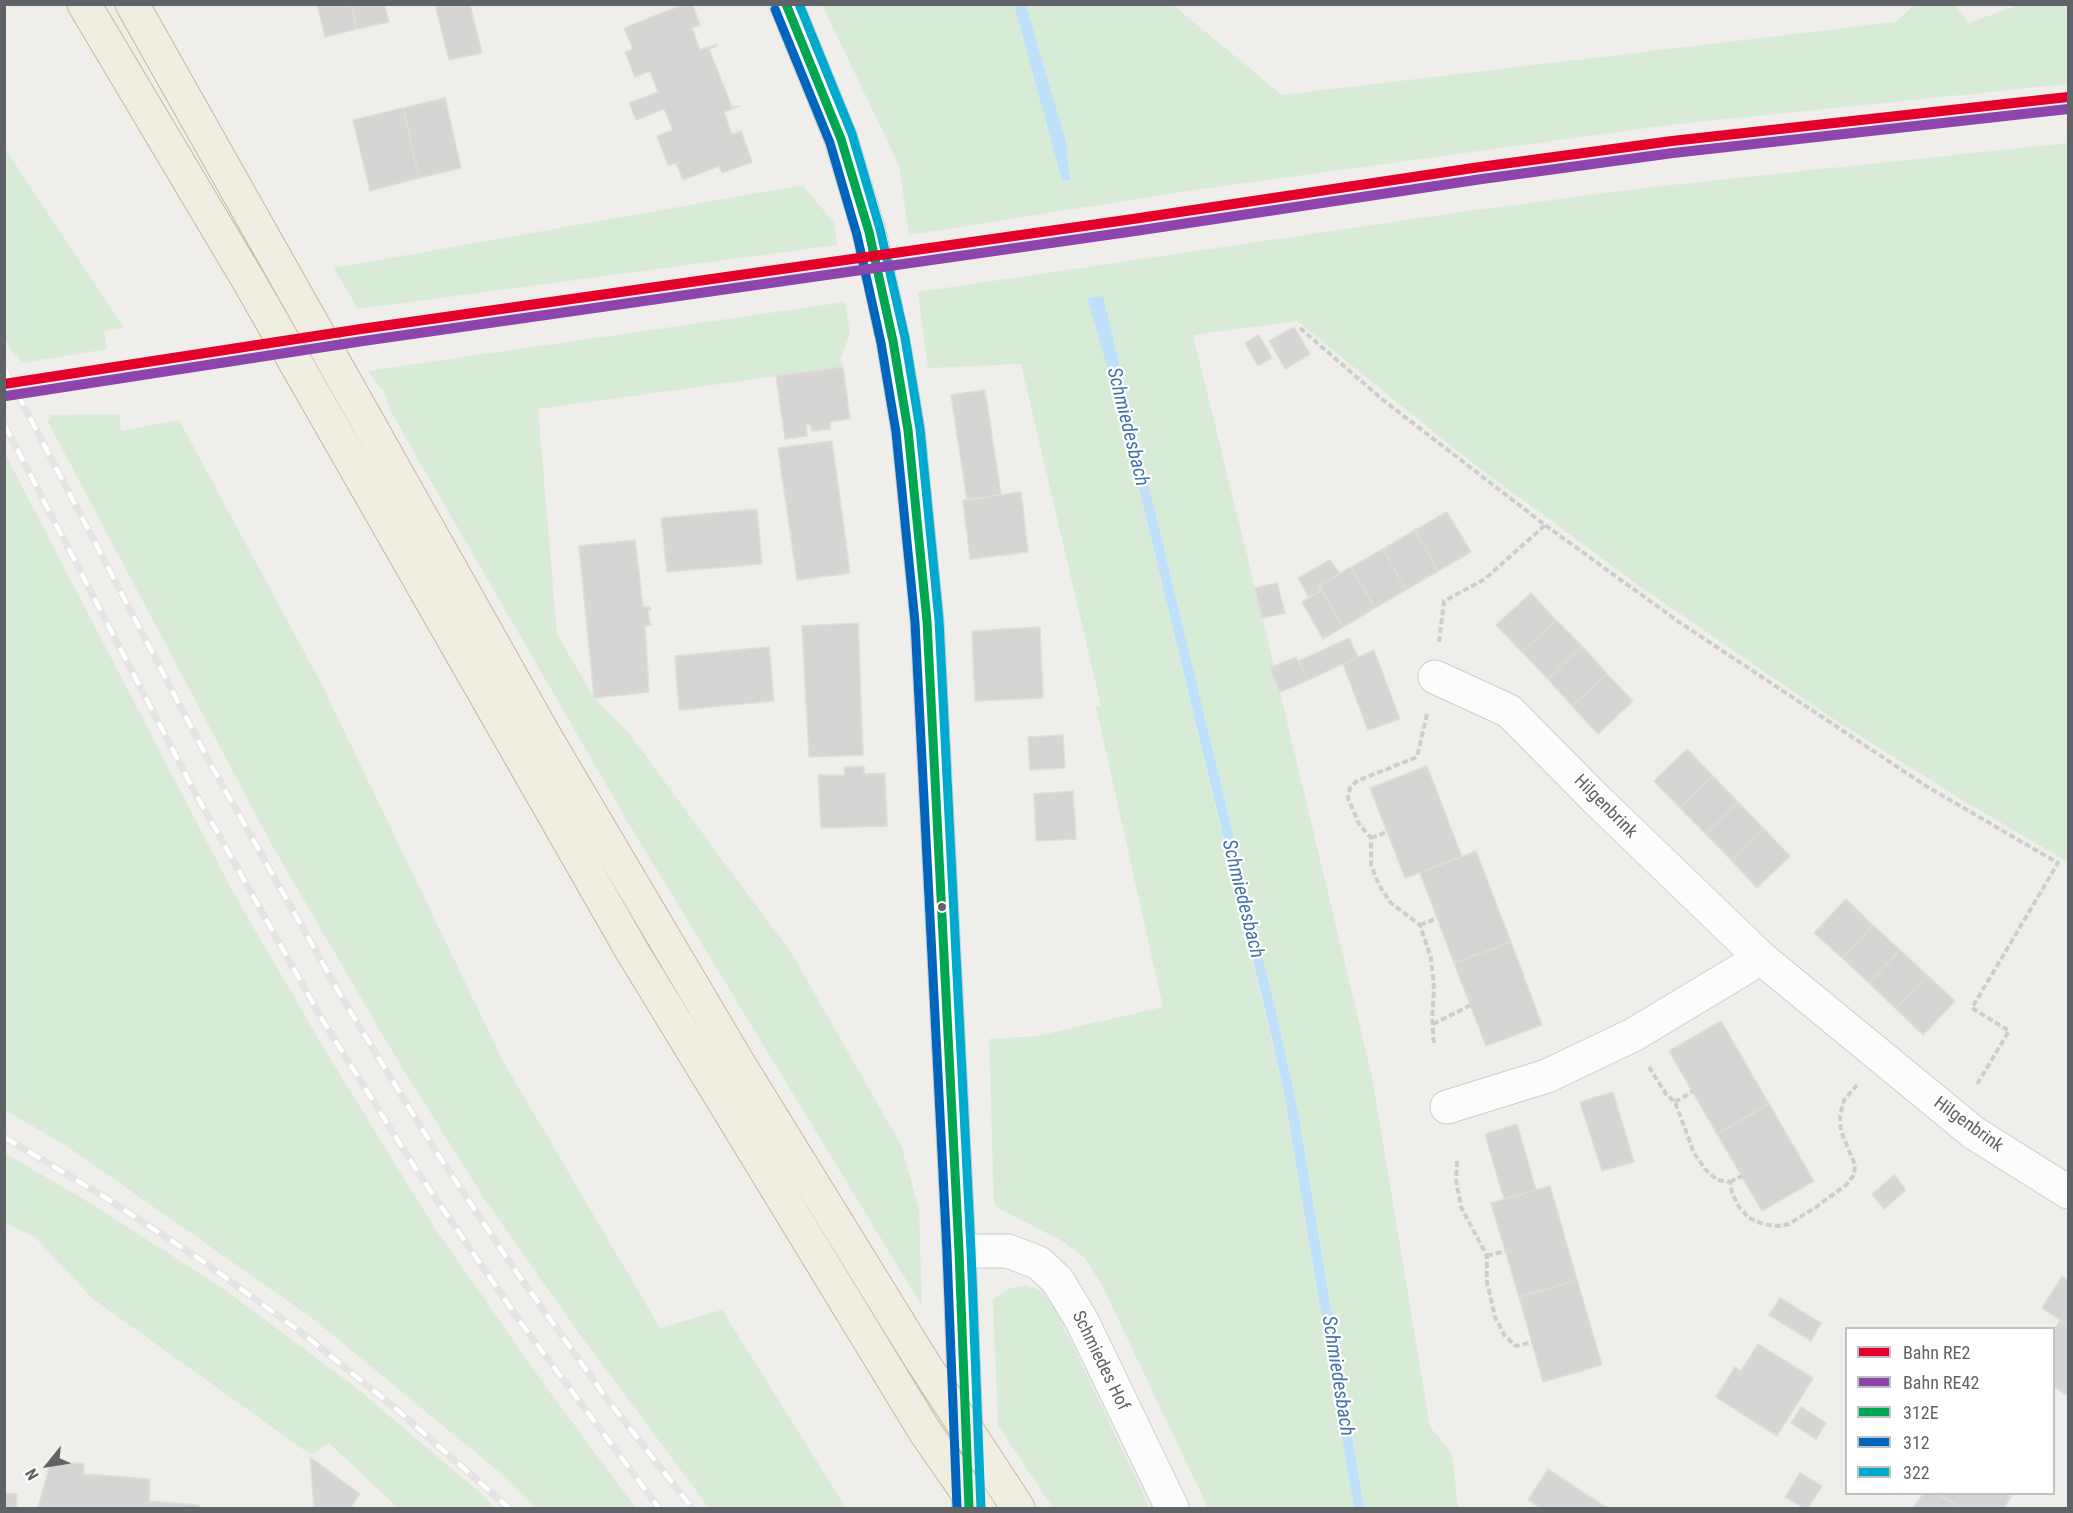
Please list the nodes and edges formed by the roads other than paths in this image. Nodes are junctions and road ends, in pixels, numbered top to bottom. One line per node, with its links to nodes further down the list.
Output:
1 (84, 4): 11 (highway, bridge)
2 (132, 4): 9 (highway, bridge)
3 (786, 4): 8 (street)
4 (1436, 677): 5 (street, Hilgenbrink)
5 (1761, 958): 6 (street); 7 (street, Hilgenbrink)
6 (1447, 1107)
7 (2068, 1192)
8 (959, 1251): 10 (street); 12 (street, Schmiedes Hof)
9 (1011, 1497)
10 (969, 1509)
11 (978, 1509)
12 (1172, 1509)

